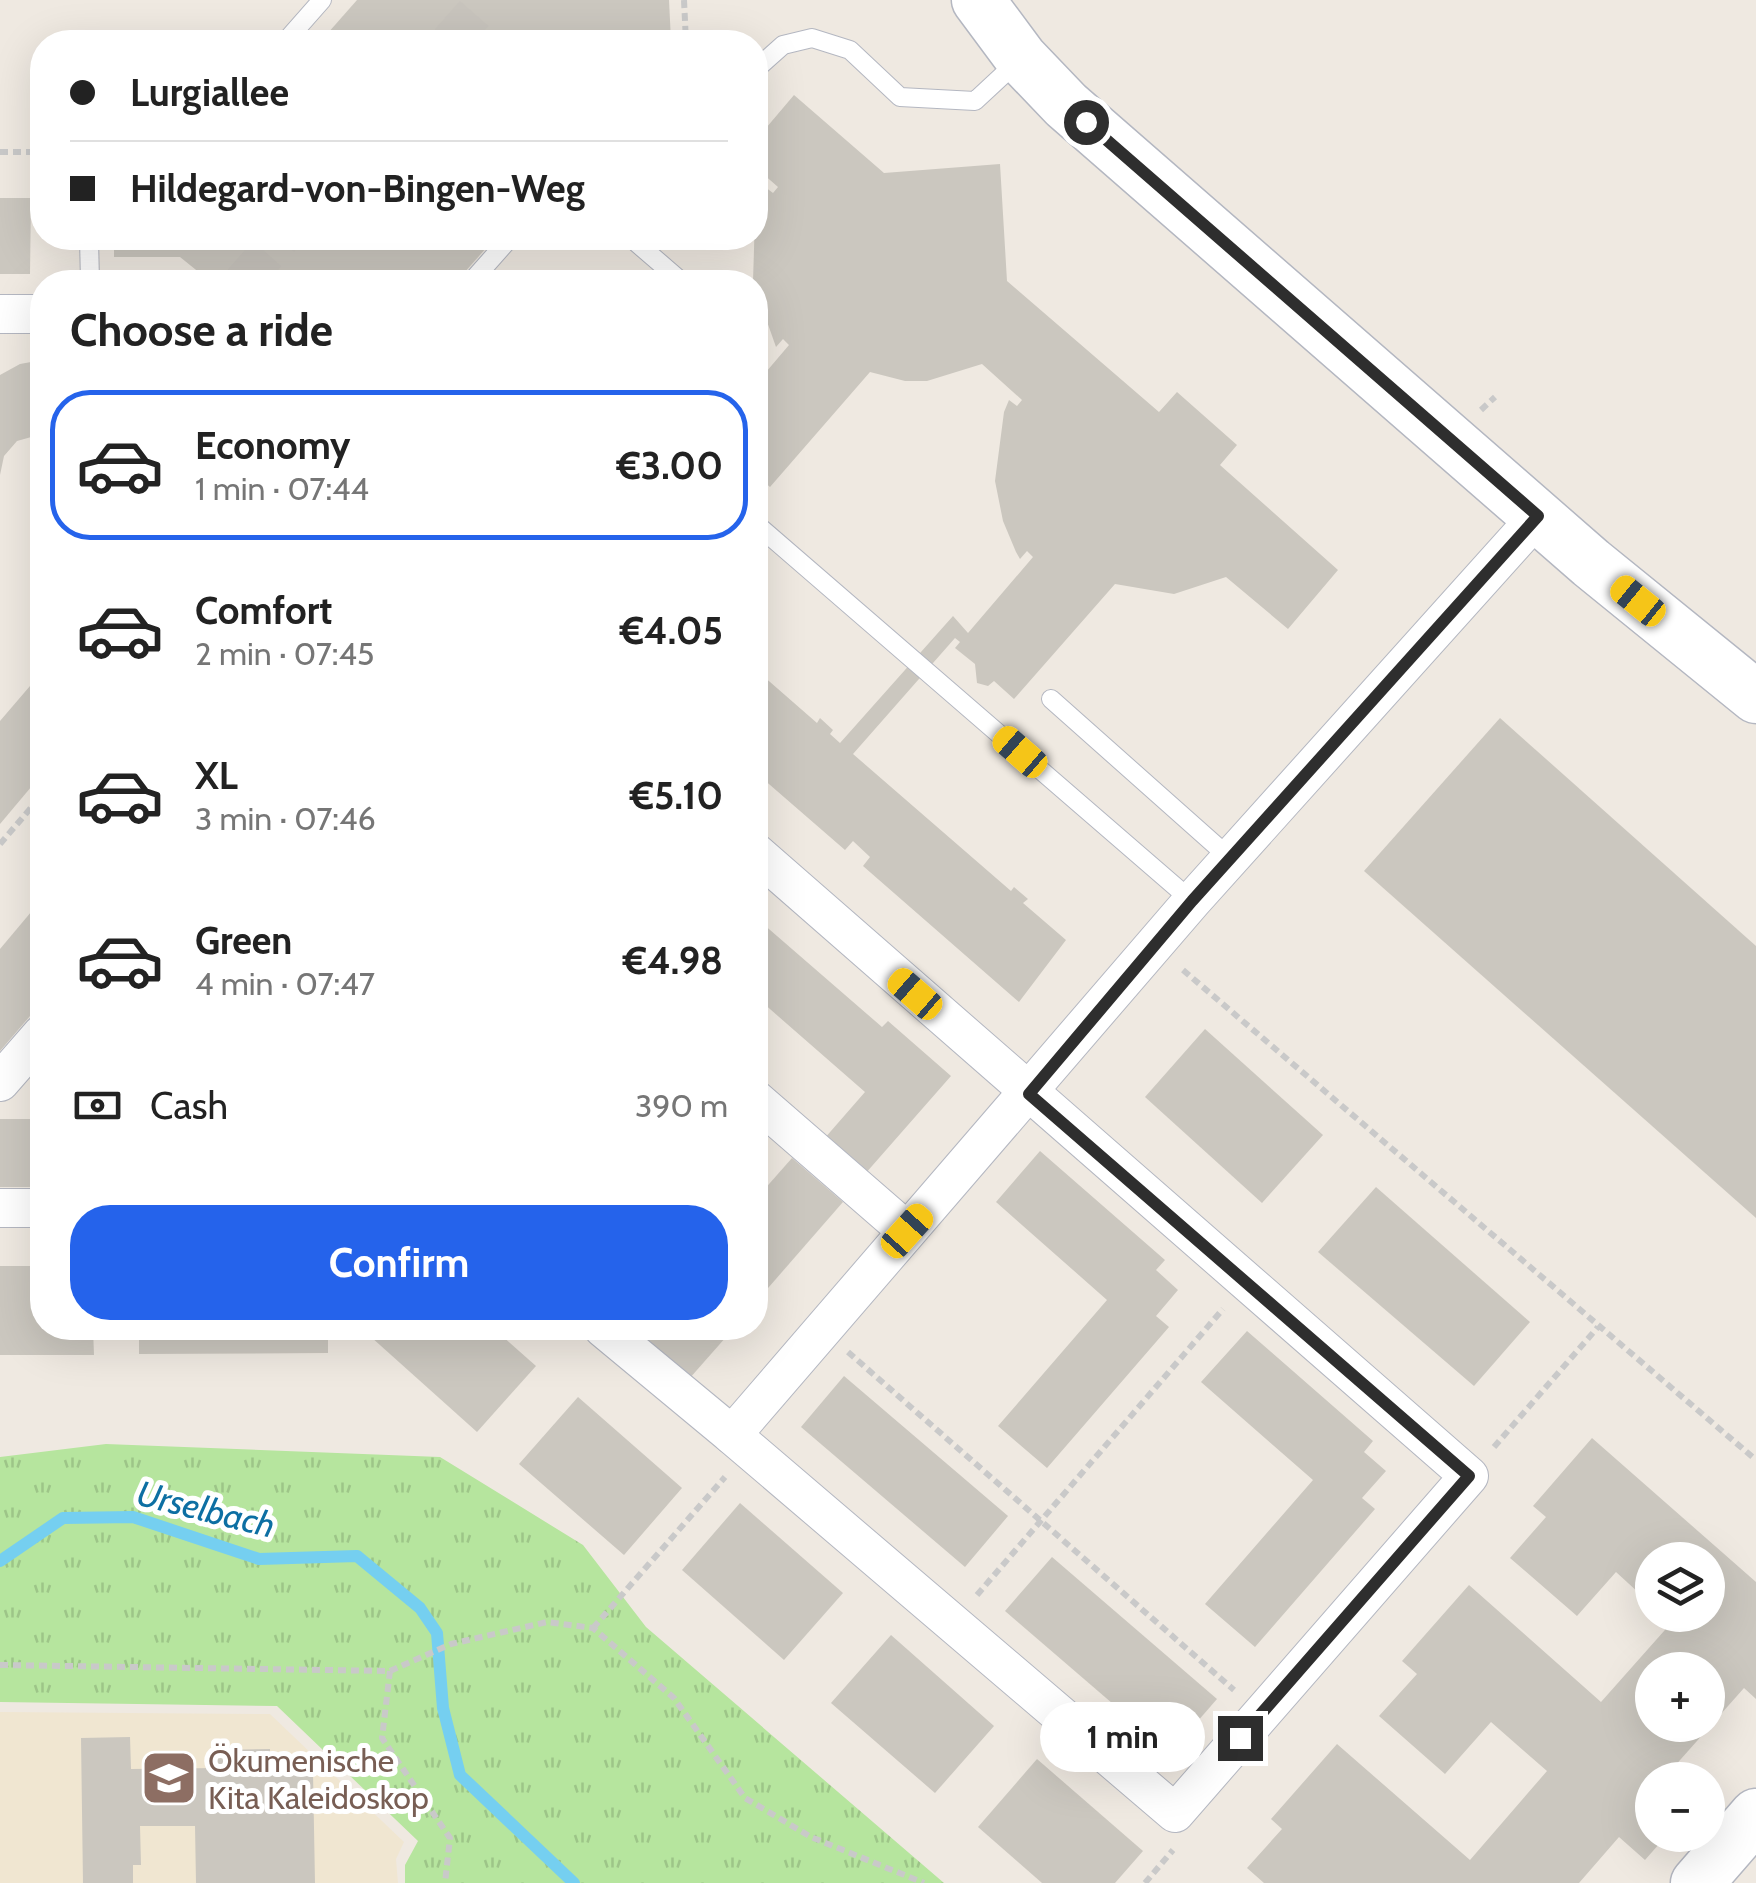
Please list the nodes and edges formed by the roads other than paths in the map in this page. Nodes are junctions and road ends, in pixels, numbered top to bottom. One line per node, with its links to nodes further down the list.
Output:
1 (322, 0): 3 (lane)
2 (978, 0): 5 (street)
3 (296, 30)
4 (768, 58): 5 (lane)
5 (1021, 58): 12 (street)
6 (499, 250): 8 (lane)
7 (646, 250): 9 (lane)
8 (482, 270)
9 (668, 270)
10 (0, 314): 11 (street)
11 (30, 314)
12 (1538, 516): 14 (street); 16 (street)
13 (768, 534): 18 (lane)
14 (1756, 697)
15 (1051, 700): 16 (lane)
16 (1231, 859): 18 (street)
17 (768, 863): 21 (street)
18 (1192, 901): 21 (street)
19 (30, 1048): 20 (street)
20 (0, 1082)
21 (1029, 1094): 25 (street); 27 (street)
22 (768, 1110): 25 (street)
23 (0, 1208): 24 (street)
24 (30, 1208)
25 (907, 1231): 27 (street)
26 (617, 1340): 27 (street)
27 (740, 1442)
28 (1756, 1815): 29 (street)
29 (1696, 1883)

